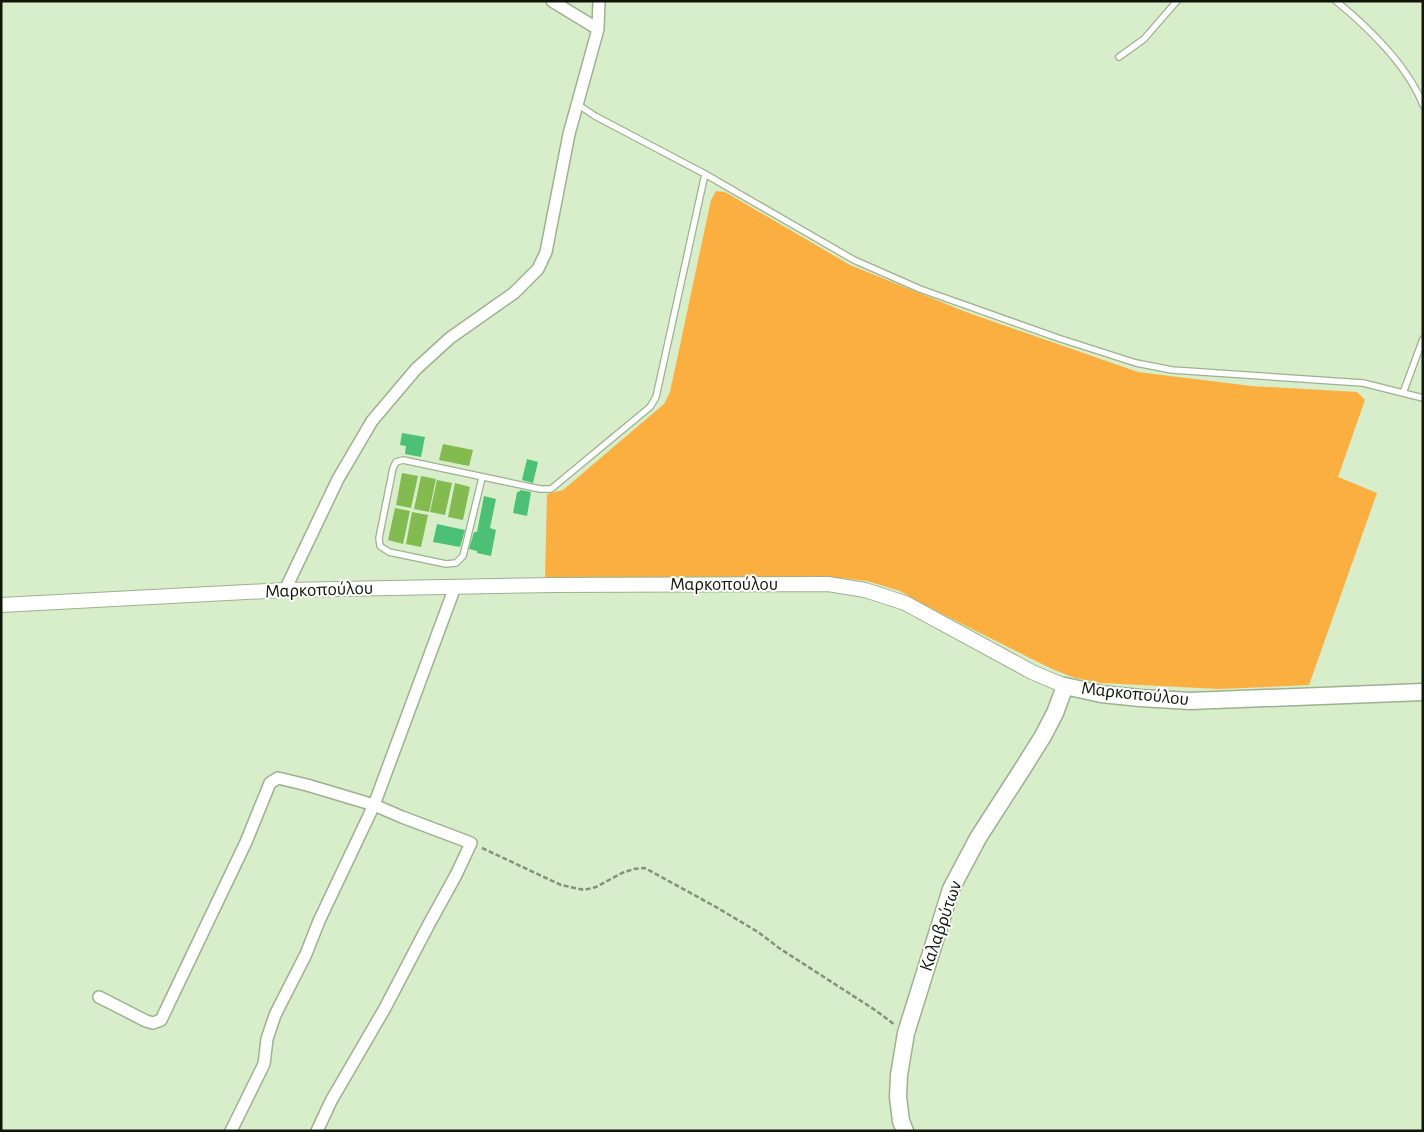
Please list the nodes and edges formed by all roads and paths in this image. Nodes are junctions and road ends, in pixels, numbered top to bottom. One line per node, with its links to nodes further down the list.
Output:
1 (552, 1): 5 (street)
2 (599, 1): 5 (street)
3 (1177, 1): 6 (lane)
4 (1336, 1): 8 (lane)
5 (598, 30): 7 (street)
6 (1119, 57)
7 (576, 104): 9 (lane); 15 (street)
8 (1423, 105)
9 (705, 174): 11 (lane); 13 (lane)
10 (1423, 339): 11 (lane)
11 (1403, 393): 12 (lane)
12 (1423, 398)
13 (482, 478): 13 (lane)
14 (455, 587): 15 (street, Μαρκοπούλου); 17 (street, Μαρκοπούλου); 19 (street)
15 (285, 590): 16 (street, Μαρκοπούλου)
16 (1, 605)
17 (1065, 686): 18 (main road, Μαρκοπούλου); 22 (main road, Καλαβρύτων)
18 (1423, 692)
19 (374, 805): 20 (street); 21 (street); 23 (street)
20 (471, 842): 22 (path); 24 (street)
21 (99, 997)
22 (906, 1033): 25 (main road, Καλαβρύτων)
23 (231, 1131)
24 (316, 1131)
25 (905, 1131)

